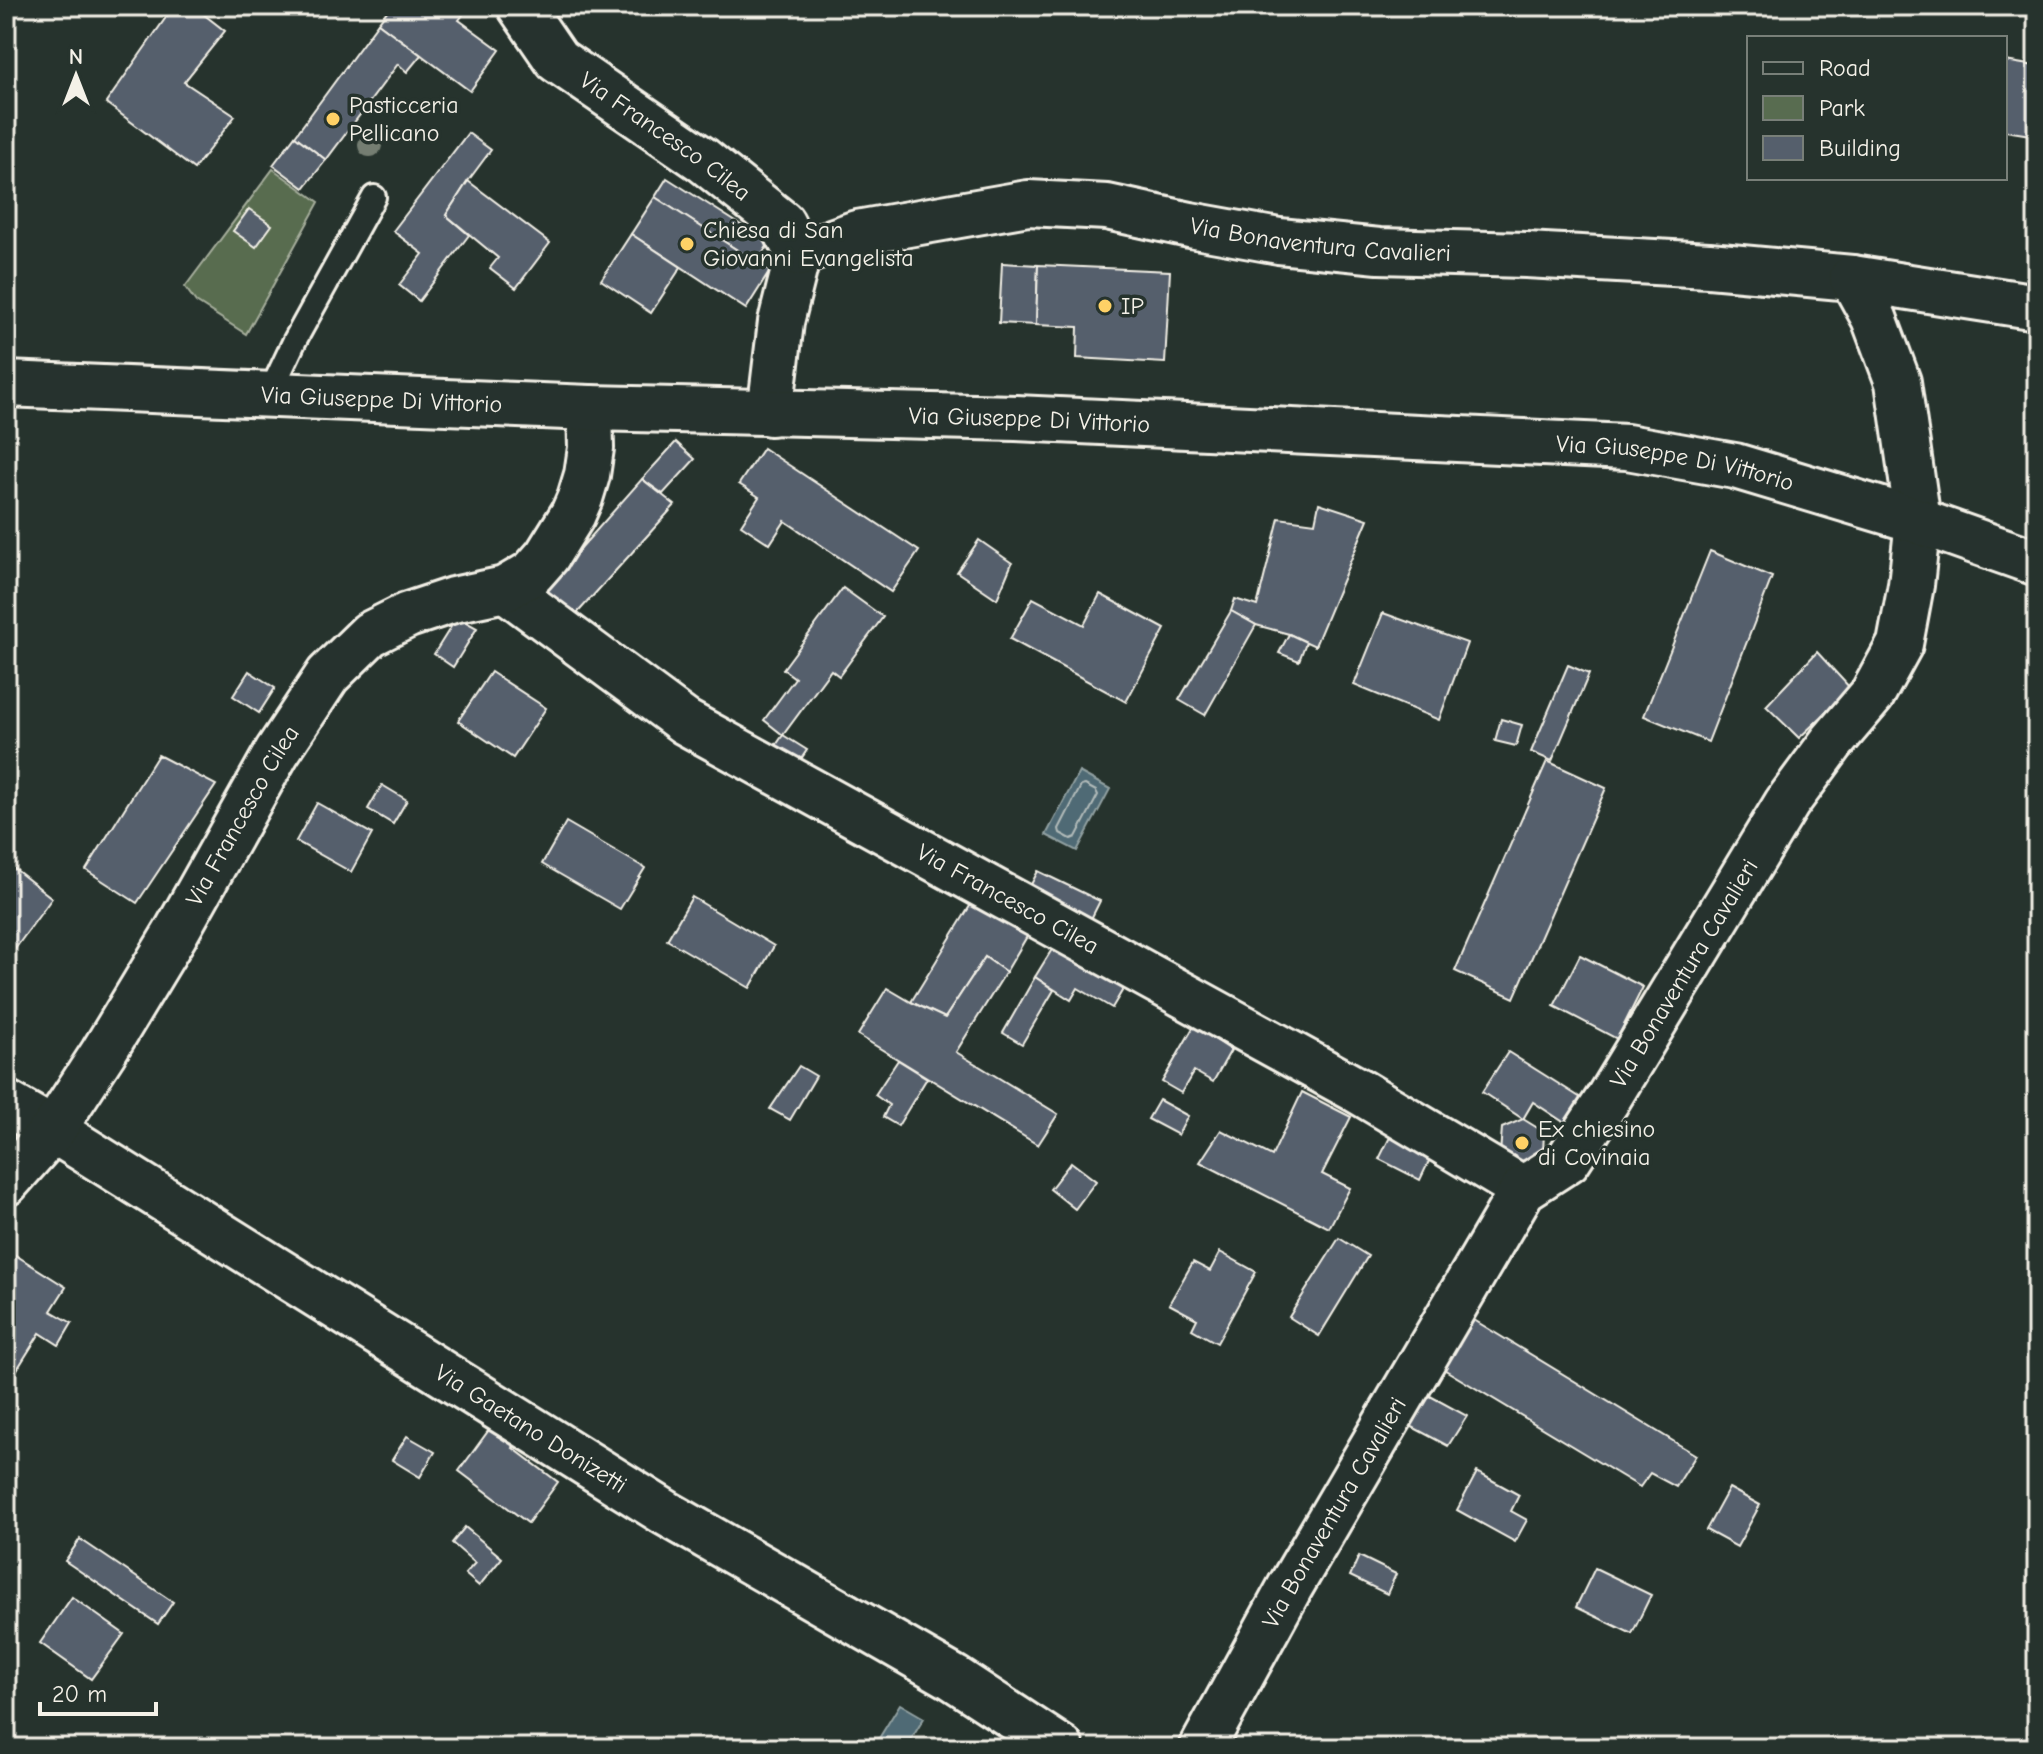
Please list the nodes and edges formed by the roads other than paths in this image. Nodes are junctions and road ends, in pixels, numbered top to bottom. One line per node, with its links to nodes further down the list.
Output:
1 (520, 6): 3 (street, Via Francesco Cilea)
2 (374, 197): 7 (lane)
3 (798, 254): 4 (street, Via Bonaventura Cavalieri); 9 (street)
4 (1852, 278): 5 (street, Via Bonaventura Cavalieri); 10 (street, Via Bonaventura Cavalieri)
5 (2037, 307)
6 (6, 384): 7 (street, Via Giuseppe Di Vittorio)
7 (269, 395): 8 (street, Via Giuseppe Di Vittorio)
8 (590, 408): 9 (street, Via Giuseppe Di Vittorio); 12 (street, Via Francesco Cilea)
9 (770, 413): 10 (street, Via Giuseppe Di Vittorio)
10 (1918, 521): 11 (street, Via Giuseppe Di Vittorio); 16 (street, Via Bonaventura Cavalieri)
11 (2037, 563)
12 (505, 589): 14 (street, Via Francesco Cilea); 16 (street, Via Francesco Cilea)
13 (6, 1103): 14 (street, Via Gaetano Donizetti)
14 (53, 1130): 15 (street, Via Francesco Cilea); 17 (street, Via Gaetano Donizetti)
15 (6, 1183)
16 (1523, 1189): 18 (street, Via Bonaventura Cavalieri)
17 (1061, 1748)
18 (1202, 1748)

